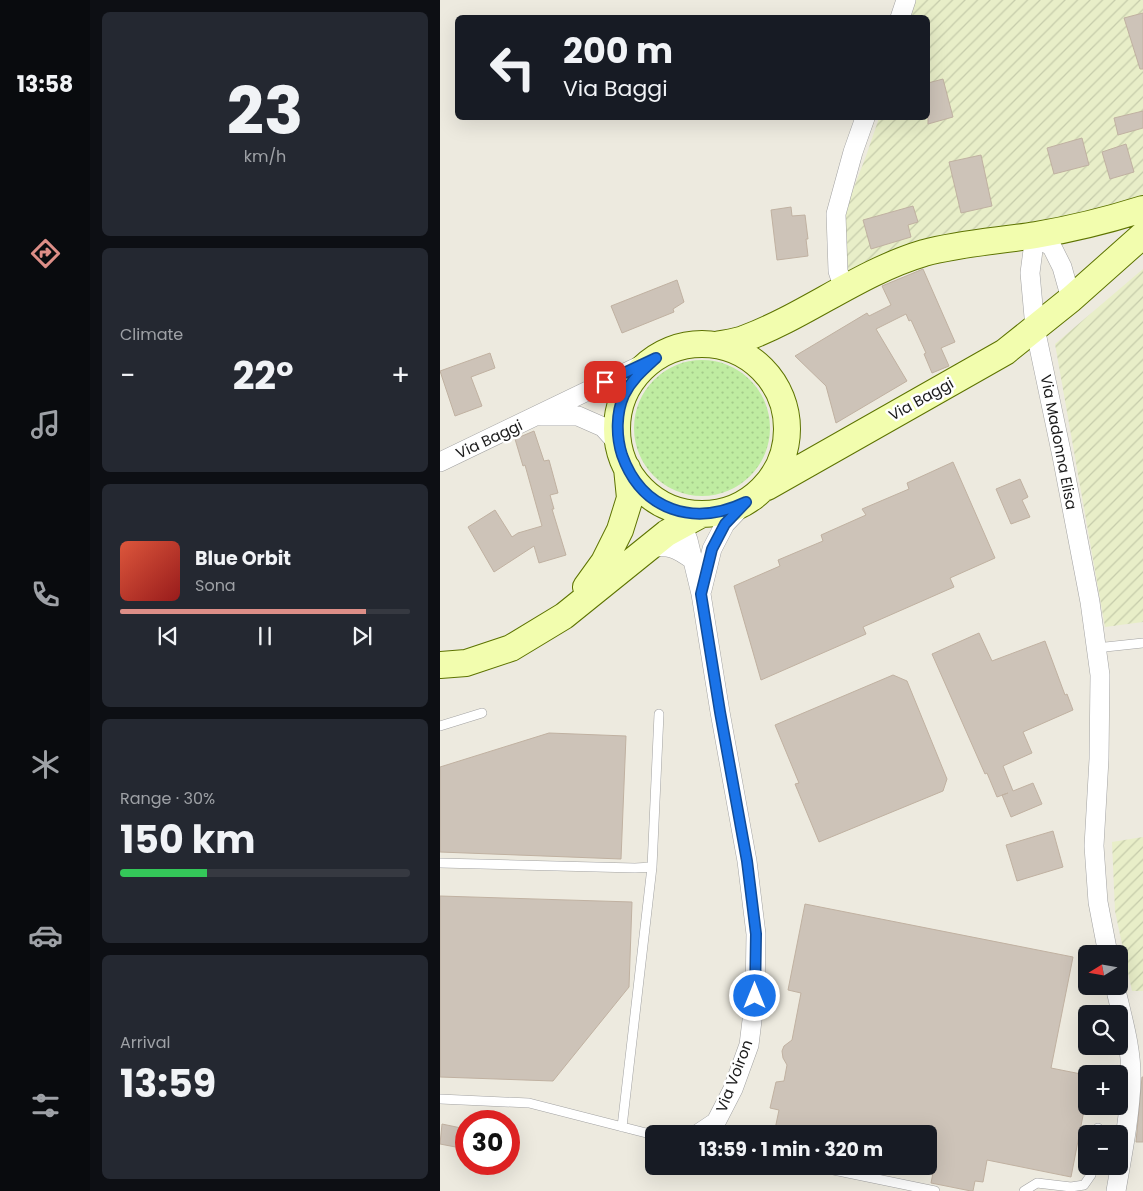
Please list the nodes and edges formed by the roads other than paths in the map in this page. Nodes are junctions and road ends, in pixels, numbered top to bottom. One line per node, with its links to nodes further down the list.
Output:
1 (906, 0): 2 (street)
2 (901, 15)
3 (864, 120): 7 (street)
4 (1143, 209): 5 (main road, Via Baggi)
5 (1035, 235): 7 (main road, Via Baggi); 8 (street); 9 (street, Via Madonna Elisa)
6 (1143, 235): 8 (main road, Via Baggi)
7 (844, 289): 10 (main road, Via Baggi)
8 (1072, 299): 9 (main road, Via Baggi)
9 (1035, 328): 15 (main road, Via Baggi); 22 (street, Via Madonna Elisa)
10 (716, 345): 11 (main road, Via Baggi); 15 (main road, Via Baggi)
11 (656, 358): 12 (street, Via Baggi); 13 (main road, Via Baggi)
12 (537, 416): 13 (street, Via Baggi); 14 (street, Via Baggi)
13 (623, 457): 16 (main road, Via Baggi); 20 (main road, Via Baggi)
14 (440, 462)
15 (755, 495): 16 (main road, Via Baggi); 19 (street, Via Voiron)
16 (684, 516): 17 (main road, Via Baggi); 18 (street, Via Voiron)
17 (647, 548): 18 (street); 20 (main road, Via Baggi)
18 (693, 560): 19 (street, Via Voiron)
19 (701, 594): 32 (street, Via Voiron)
20 (564, 616): 23 (main road, Via Baggi)
21 (1143, 643): 22 (lane)
22 (1096, 648): 29 (street, Via Madonna Elisa)
23 (440, 665)
24 (482, 713): 26 (lane)
25 (659, 714): 28 (lane)
26 (440, 726)
27 (440, 863): 28 (lane)
28 (652, 867): 33 (lane)
29 (1106, 945)
30 (1117, 995): 39 (street)
31 (440, 1099): 33 (lane)
32 (712, 1125)
33 (622, 1126): 34 (lane)
34 (645, 1132)
35 (858, 1175): 37 (lane)
36 (1092, 1175): 38 (lane)
37 (935, 1191)
38 (1024, 1191)
39 (1116, 1191)

